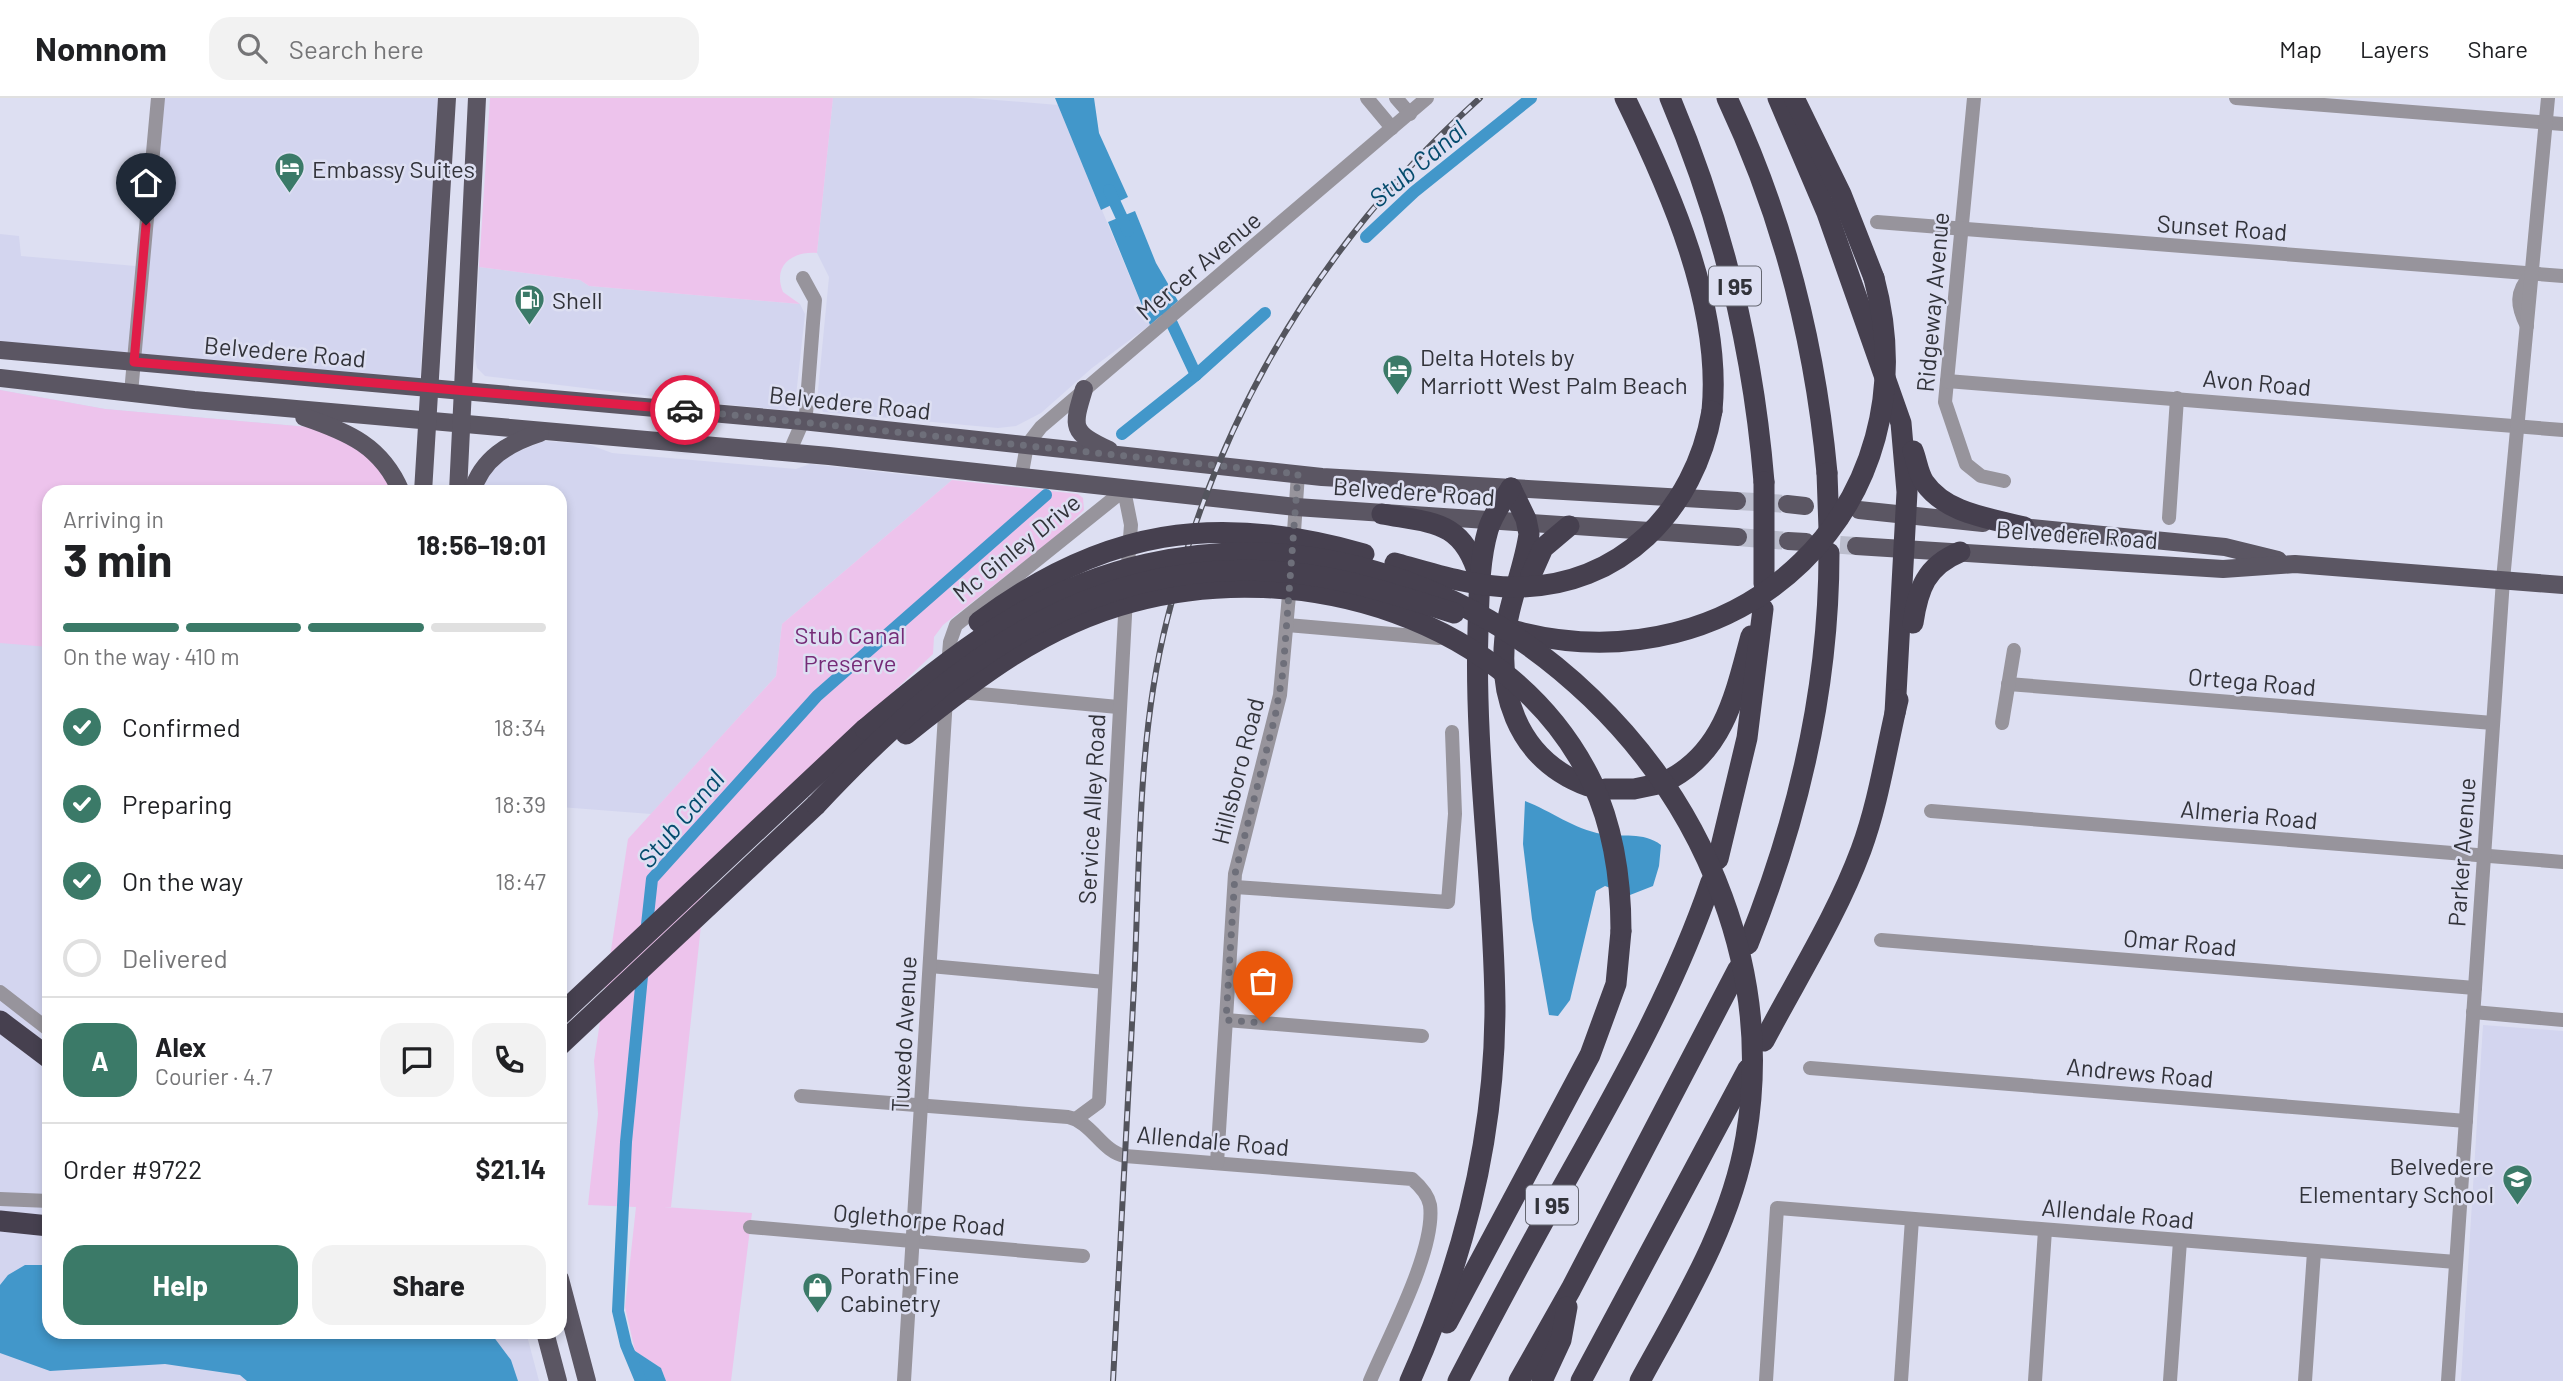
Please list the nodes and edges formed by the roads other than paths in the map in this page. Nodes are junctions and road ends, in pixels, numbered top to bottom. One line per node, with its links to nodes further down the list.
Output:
1 (158, 98): 25 (street)
2 (447, 98): 28 (main road)
3 (477, 98): 30 (main road)
4 (1367, 98): 18 (street)
5 (1396, 98): 15 (street)
6 (1426, 98): 15 (street, Mercer Avenue)
7 (1625, 98): 84 (highway, bridge)
8 (1670, 98): 73 (highway, I 95, bridge)
9 (1727, 98): 63 (highway, I 95, bridge)
10 (1778, 98): 36 (highway)
11 (1794, 98): 86 (highway, bridge)
12 (1974, 98): 20 (street, Ridgeway Avenue)
13 (2236, 98): 16 (street)
14 (2548, 98): 16 (street, Parker Avenue)
15 (1409, 114): 18 (street, Mercer Avenue)
16 (2546, 123): 17 (street); 21 (street, Parker Avenue)
17 (2563, 124)
18 (1392, 128): 29 (street, Mercer Avenue)
19 (1877, 222): 20 (street, Sunset Road)
20 (1961, 229): 21 (street, Sunset Road); 27 (street, Ridgeway Avenue)
21 (2532, 274): 22 (street, Sunset Road); 38 (street, Parker Avenue)
22 (2563, 276)
23 (803, 278): 35 (street)
24 (0, 350): 25 (main road, Belvedere Road)
25 (134, 362): 28 (main road, Belvedere Road); 31 (street)
26 (0, 378): 31 (main road, Belvedere Road)
27 (1947, 381): 32 (street, Avon Road); 46 (street, Ridgeway Avenue)
28 (430, 388): 30 (main road, Belvedere Road); 34 (main road)
29 (1084, 388): 41 (street, Mercer Avenue); 43 (main road)
30 (463, 391): 35 (main road, Belvedere Road); 37 (main road)
31 (131, 393): 33 (main road, Belvedere Road)
32 (2177, 398): 38 (street, Avon Road); 58 (street)
33 (274, 407): 34 (main road, Belvedere Road); 47 (main road)
34 (428, 421): 37 (main road, Belvedere Road); 48 (main road)
35 (802, 421): 41 (main road, Belvedere Road); 42 (street)
36 (1901, 423): 57 (highway); 62 (highway)
37 (462, 424): 40 (main road, Belvedere Road); 49 (main road)
38 (2517, 427): 39 (street, Avon Road); 70 (street, Parker Avenue)
39 (2563, 430)
40 (547, 431): 42 (main road, Belvedere Road); 50 (main road)
41 (1027, 445): 43 (main road, Belvedere Road); 45 (street)
42 (789, 453): 45 (main road, Belvedere Road)
43 (1122, 456): 44 (main road, Belvedere Road)
44 (1298, 474): 51 (main road, Belvedere Road); 54 (street, Hillsboro Road)
45 (1021, 478): 52 (main road, Belvedere Road)
46 (2004, 481)
47 (397, 485)
48 (423, 485)
49 (458, 485)
50 (475, 485)
51 (1511, 488): 53 (main road, Belvedere Road); 59 (highway); 60 (highway)
52 (1124, 490): 54 (main road, Belvedere Road); 79 (street, Mc Ginley Drive); 80 (street, Service Alley Road)
53 (1737, 501)
54 (1296, 507): 56 (main road, Belvedere Road); 74 (street, Hillsboro Road)
55 (1859, 510): 57 (main road, Belvedere Road)
56 (1382, 514): 59 (main road, Belvedere Road); 71 (highway)
57 (1905, 515): 62 (main road, Belvedere Road); 66 (highway)
58 (2169, 518)
59 (1491, 520): 60 (main road, Belvedere Road); 71 (highway)
60 (1528, 524): 61 (main road, Belvedere Road); 76 (highway)
61 (1569, 526): 64 (main road, Belvedere Road); 76 (highway)
62 (2024, 527): 69 (main road, Belvedere Road)
63 (1829, 528)
64 (1738, 537)
65 (1856, 546): 66 (main road, Belvedere Road)
66 (1905, 549): 67 (main road, Belvedere Road); 81 (highway)
67 (1960, 552): 69 (main road, Belvedere Road); 81 (highway)
68 (1829, 553): 94 (highway)
69 (2295, 564): 70 (main road, Belvedere Road)
70 (2502, 580): 72 (main road, Belvedere Road); 83 (street, Parker Avenue)
71 (1480, 582): 136 (highway)
72 (2563, 585)
73 (1762, 598): 76 (highway); 89 (highway, I 95)
74 (1287, 625): 75 (street); 92 (street, Hillsboro Road)
75 (1441, 638)
76 (1504, 649)
77 (2014, 650): 78 (street)
78 (2008, 684): 82 (street); 83 (street, Ortega Road)
79 (947, 691): 80 (street); 95 (street, Tuxedo Avenue)
80 (1118, 707): 97 (street, Service Alley Road)
81 (1895, 713): 108 (highway)
82 (2001, 723)
83 (2493, 723): 88 (street, Parker Avenue)
84 (865, 729): 100 (highway); 141 (highway, bridge)
85 (1452, 732): 92 (street)
86 (816, 805): 107 (highway); 136 (highway, bridge)
87 (1931, 811): 88 (street, Almeria Road)
88 (2484, 856): 90 (street, Almeria Road); 98 (street, Parker Avenue)
89 (1718, 859)
90 (2563, 862)
91 (1711, 882): 137 (highway, I 95)
92 (1234, 887): 102 (street, Hillsboro Road)
93 (1881, 940): 98 (street, Omar Road)
94 (1748, 944)
95 (930, 966): 97 (street); 113 (street, Tuxedo Avenue)
96 (1738, 968): 129 (highway, I 95)
97 (1105, 982): 114 (street, Service Alley Road)
98 (2475, 988): 101 (street, Parker Avenue)
99 (0, 992): 105 (street)
100 (567, 1008)
101 (2473, 1012): 103 (street); 115 (street, Parker Avenue)
102 (1226, 1020): 106 (street); 116 (street, Hillsboro Road)
103 (2563, 1020)
104 (0, 1021): 109 (highway)
105 (42, 1025)
106 (1422, 1036)
107 (567, 1038)
108 (1764, 1041)
109 (42, 1053)
110 (1810, 1068): 115 (street, Andrews Road)
111 (1748, 1069): 140 (highway)
112 (801, 1096): 113 (street)
113 (921, 1104): 114 (street); 124 (street, Tuxedo Avenue)
114 (1076, 1119): 116 (street, Allendale Road)
115 (2466, 1121): 128 (street, Parker Avenue)
116 (1217, 1163): 135 (street, Allendale Road)
117 (0, 1199): 118 (street)
118 (42, 1201)
119 (1912, 1219): 123 (street, Allendale Road); 142 (street, Allendale Road); 143 (street)
120 (0, 1221): 121 (highway)
121 (42, 1225)
122 (750, 1227): 124 (street, Oglethorpe Road)
123 (2045, 1230): 125 (street, Allendale Road); 144 (street)
124 (913, 1241): 127 (street, Oglethorpe Road); 134 (street, Tuxedo Avenue)
125 (2180, 1241): 126 (street, Allendale Road); 145 (street)
126 (2314, 1252): 128 (street, Allendale Road); 146 (street)
127 (1083, 1256)
128 (2456, 1262): 147 (street, Parker Avenue)
129 (1571, 1289): 138 (highway, I 95); 139 (highway)
130 (567, 1305): 133 (main road)
131 (547, 1339): 132 (main road)
132 (558, 1381)
133 (587, 1381)
134 (904, 1381)
135 (1370, 1381)
136 (1412, 1381)
137 (1458, 1381)
138 (1519, 1381)
139 (1542, 1381)
140 (1581, 1381)
141 (1640, 1381)
142 (1766, 1381)
143 (1901, 1381)
144 (2035, 1381)
145 (2170, 1381)
146 (2305, 1381)
147 (2448, 1381)

